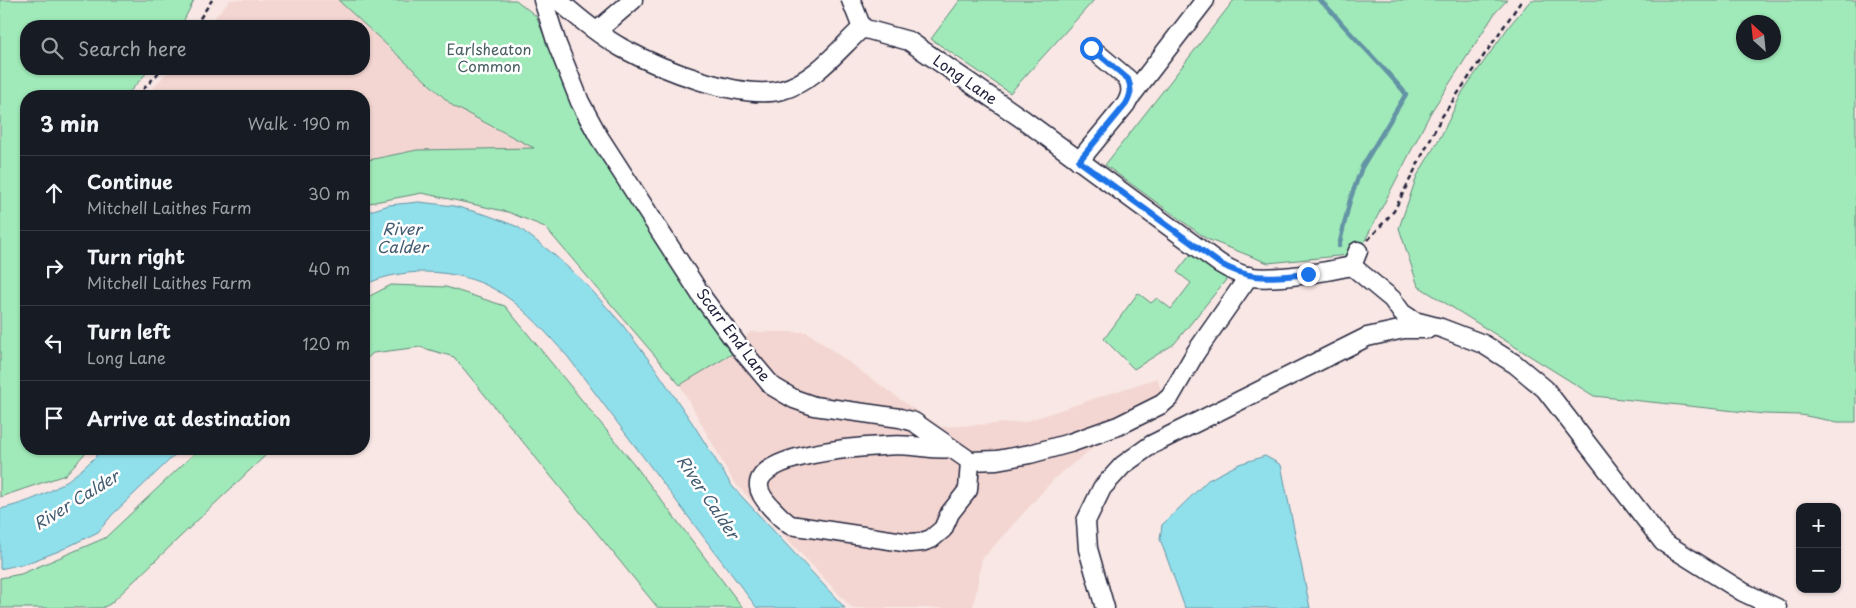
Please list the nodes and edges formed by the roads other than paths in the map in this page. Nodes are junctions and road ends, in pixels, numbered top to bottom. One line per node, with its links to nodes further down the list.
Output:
1 (543, 0): 13 (street, Scarr End Lane)
2 (558, 0): 7 (street)
3 (633, 0): 7 (street)
4 (851, 0): 6 (street)
5 (1205, 0): 9 (street)
6 (862, 28): 7 (street); 10 (street, Long Lane)
7 (597, 31)
8 (1091, 48): 9 (street)
9 (1130, 96): 10 (street)
10 (1079, 161): 11 (street, Long Lane)
11 (1249, 276): 12 (street, Long Lane); 14 (street)
12 (1441, 328): 15 (street); 16 (street)
13 (950, 448): 14 (street, Scarr End Lane); 14 (street)
14 (970, 462)
15 (1105, 608)
16 (1777, 608)

